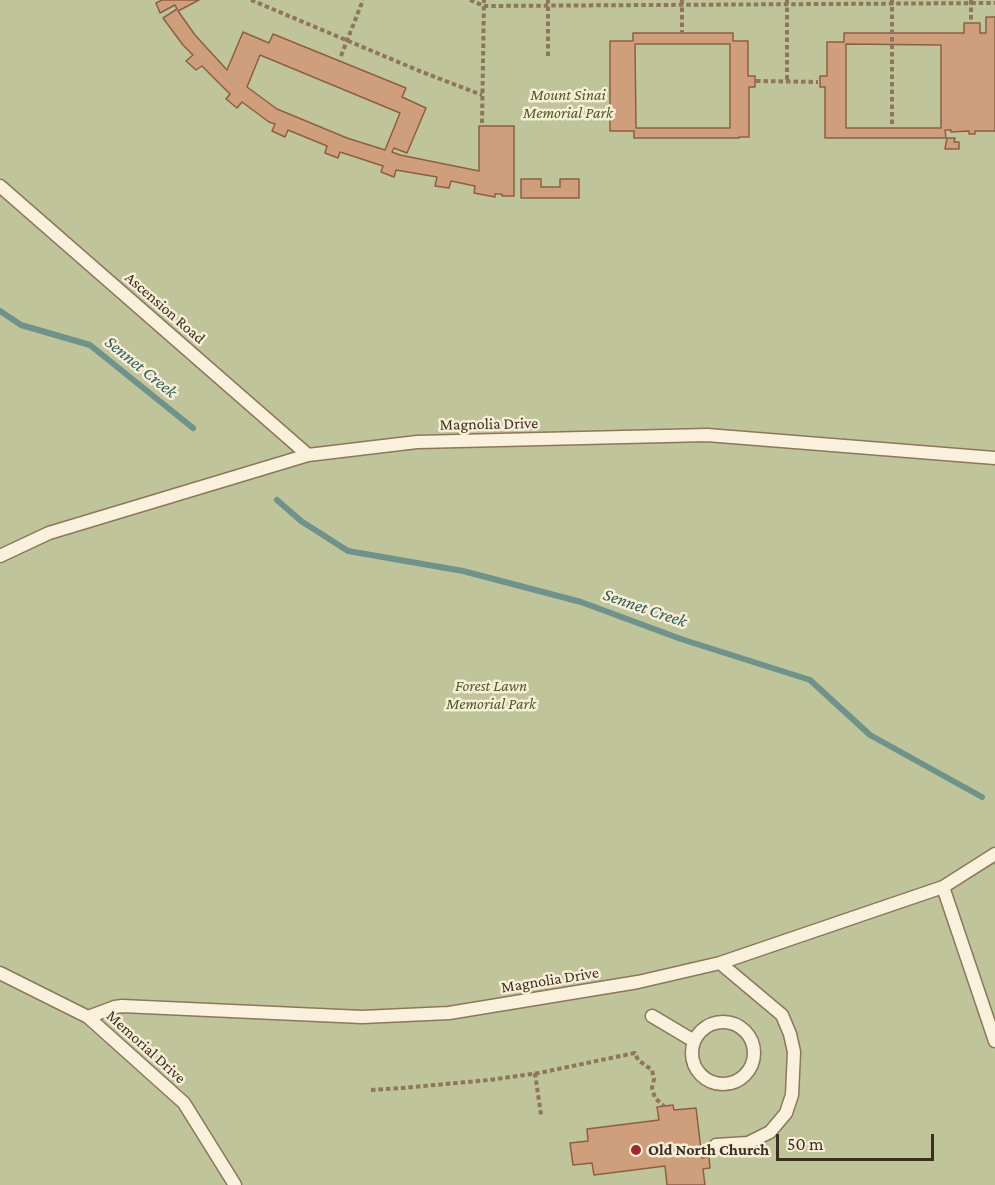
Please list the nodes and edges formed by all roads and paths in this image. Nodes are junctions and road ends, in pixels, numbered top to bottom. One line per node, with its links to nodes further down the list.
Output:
1 (251, 0): 13 (path)
2 (363, 0): 13 (path)
3 (470, 0): 9 (path)
4 (548, 2): 5 (path); 9 (path); 15 (path)
5 (682, 2): 6 (path); 12 (path)
6 (787, 2): 7 (path); 17 (path)
7 (892, 2): 8 (path); 21 (path)
8 (971, 2): 10 (path); 11 (path)
9 (484, 3): 19 (path)
10 (995, 3)
11 (971, 21)
12 (682, 32)
13 (347, 40): 14 (path); 19 (path)
14 (340, 56)
15 (548, 56)
16 (756, 81): 17 (path)
17 (787, 82): 18 (path)
18 (818, 82)
19 (482, 95): 20 (path)
20 (482, 123)
21 (892, 124)
22 (0, 186): 23 (lane, Ascension Road)
23 (308, 455): 24 (lane, Magnolia Drive); 25 (lane, Magnolia Drive)
24 (995, 458)
25 (0, 556)
26 (995, 854): 27 (lane, Magnolia Drive)
27 (943, 887): 28 (lane, Magnolia Drive); 33 (lane)
28 (720, 963): 31 (lane, Magnolia Drive); 38 (lane)
29 (0, 973): 31 (lane, Memorial Drive)
30 (652, 1016): 32 (lane)
31 (88, 1017): 39 (lane, Memorial Drive)
32 (694, 1041): 32 (lane)
33 (995, 1041)
34 (535, 1073): 35 (path); 36 (path); 37 (path)
35 (370, 1090)
36 (664, 1106)
37 (541, 1115)
38 (716, 1145)
39 (235, 1185)

